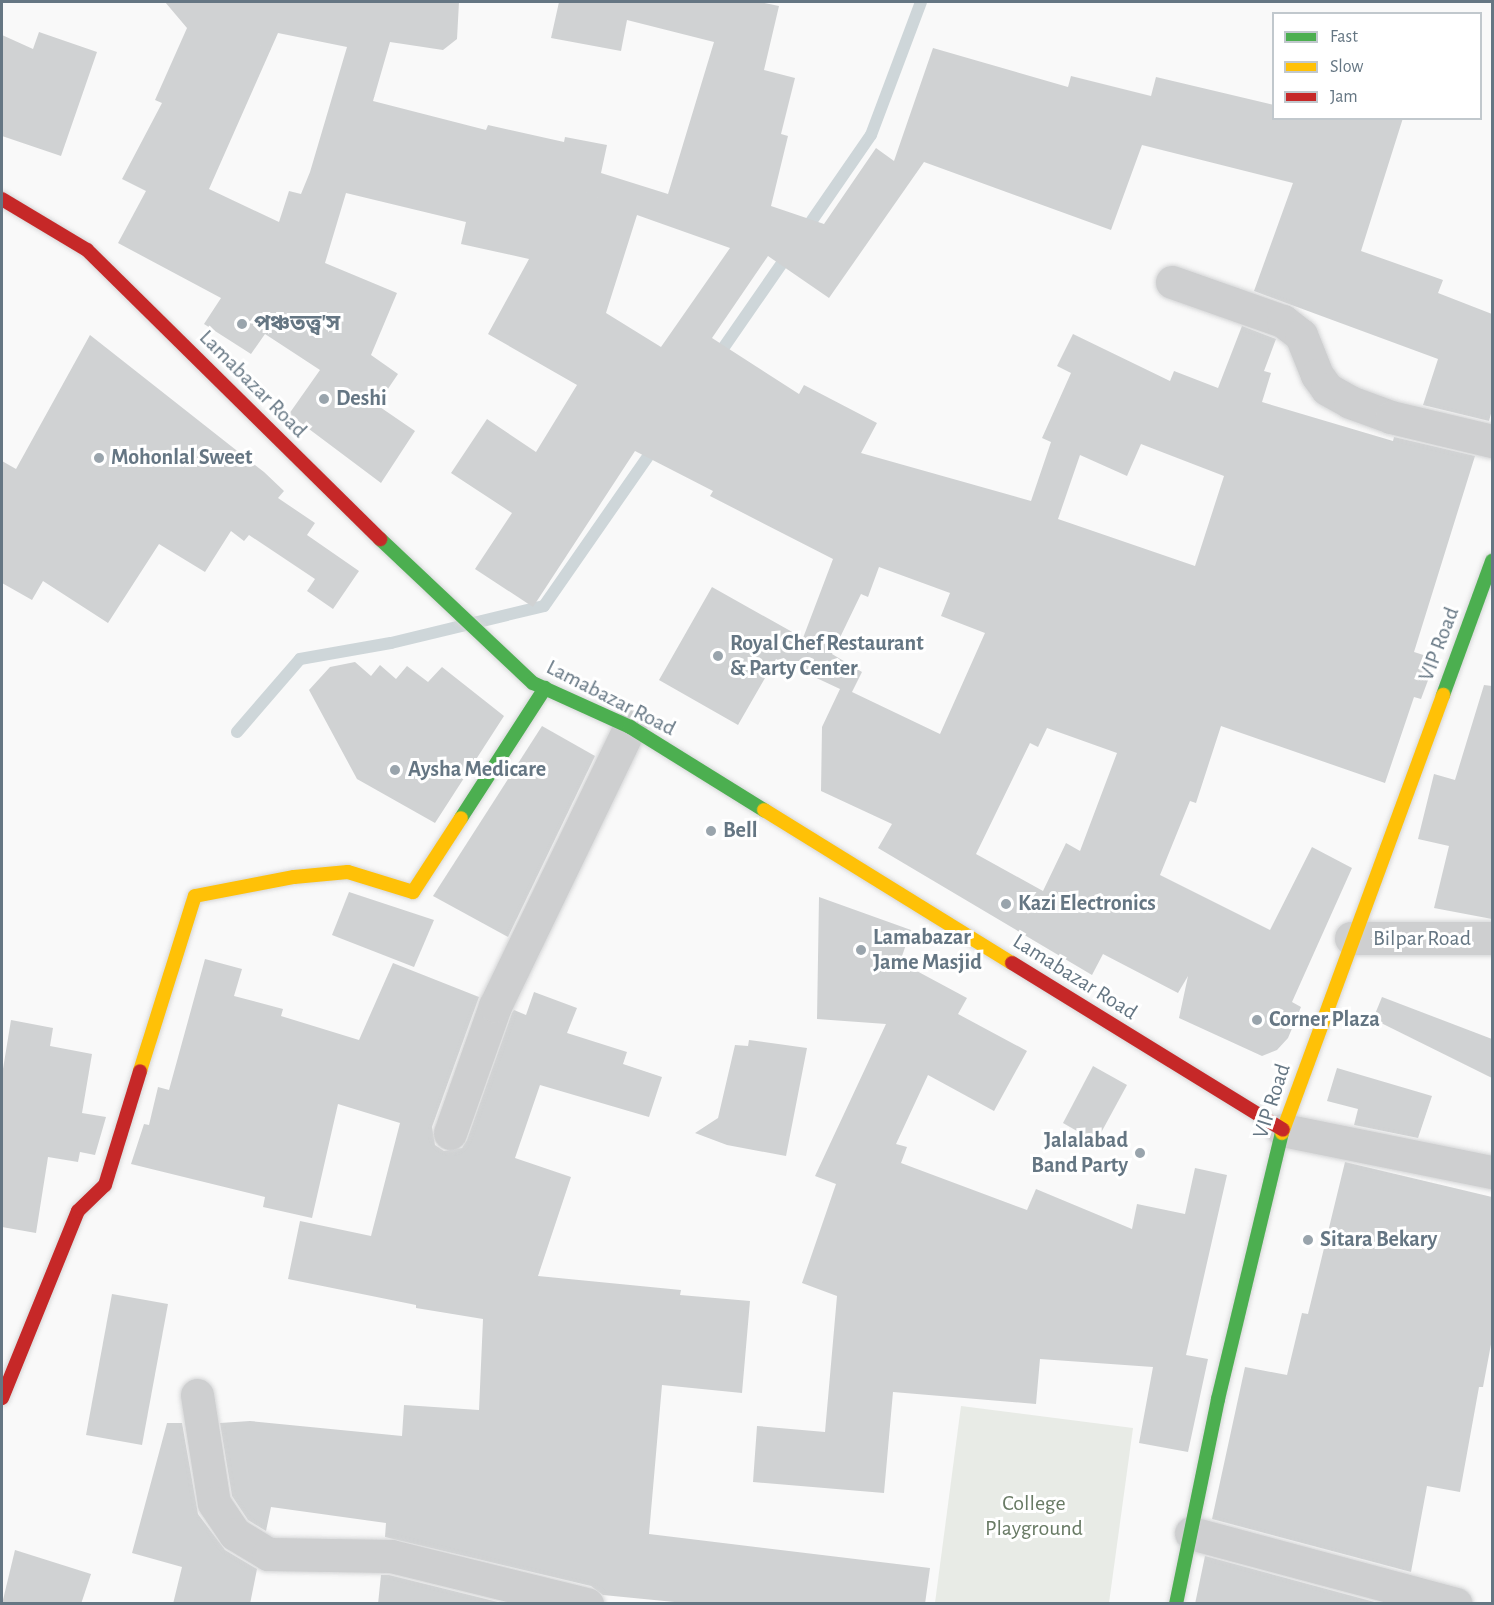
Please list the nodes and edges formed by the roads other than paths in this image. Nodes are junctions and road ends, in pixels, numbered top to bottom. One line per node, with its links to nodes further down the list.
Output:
1 (2, 199): 5 (street, Lamabazar Road)
2 (1172, 282): 3 (street)
3 (1492, 441)
4 (1492, 561): 7 (street, VIP Road)
5 (539, 685): 6 (street, Lamabazar Road); 13 (street)
6 (630, 727): 9 (street, Lamabazar Road); 10 (street)
7 (1351, 938): 8 (street, Bilpar Road); 9 (street, VIP Road)
8 (1492, 938)
9 (1283, 1130): 11 (street); 14 (street, VIP Road)
10 (450, 1133)
11 (1492, 1172)
12 (197, 1395): 15 (street)
13 (2, 1398)
14 (1191, 1533): 16 (street, VIP Road); 17 (street)
15 (587, 1604)
16 (1176, 1604)
17 (1456, 1604)

